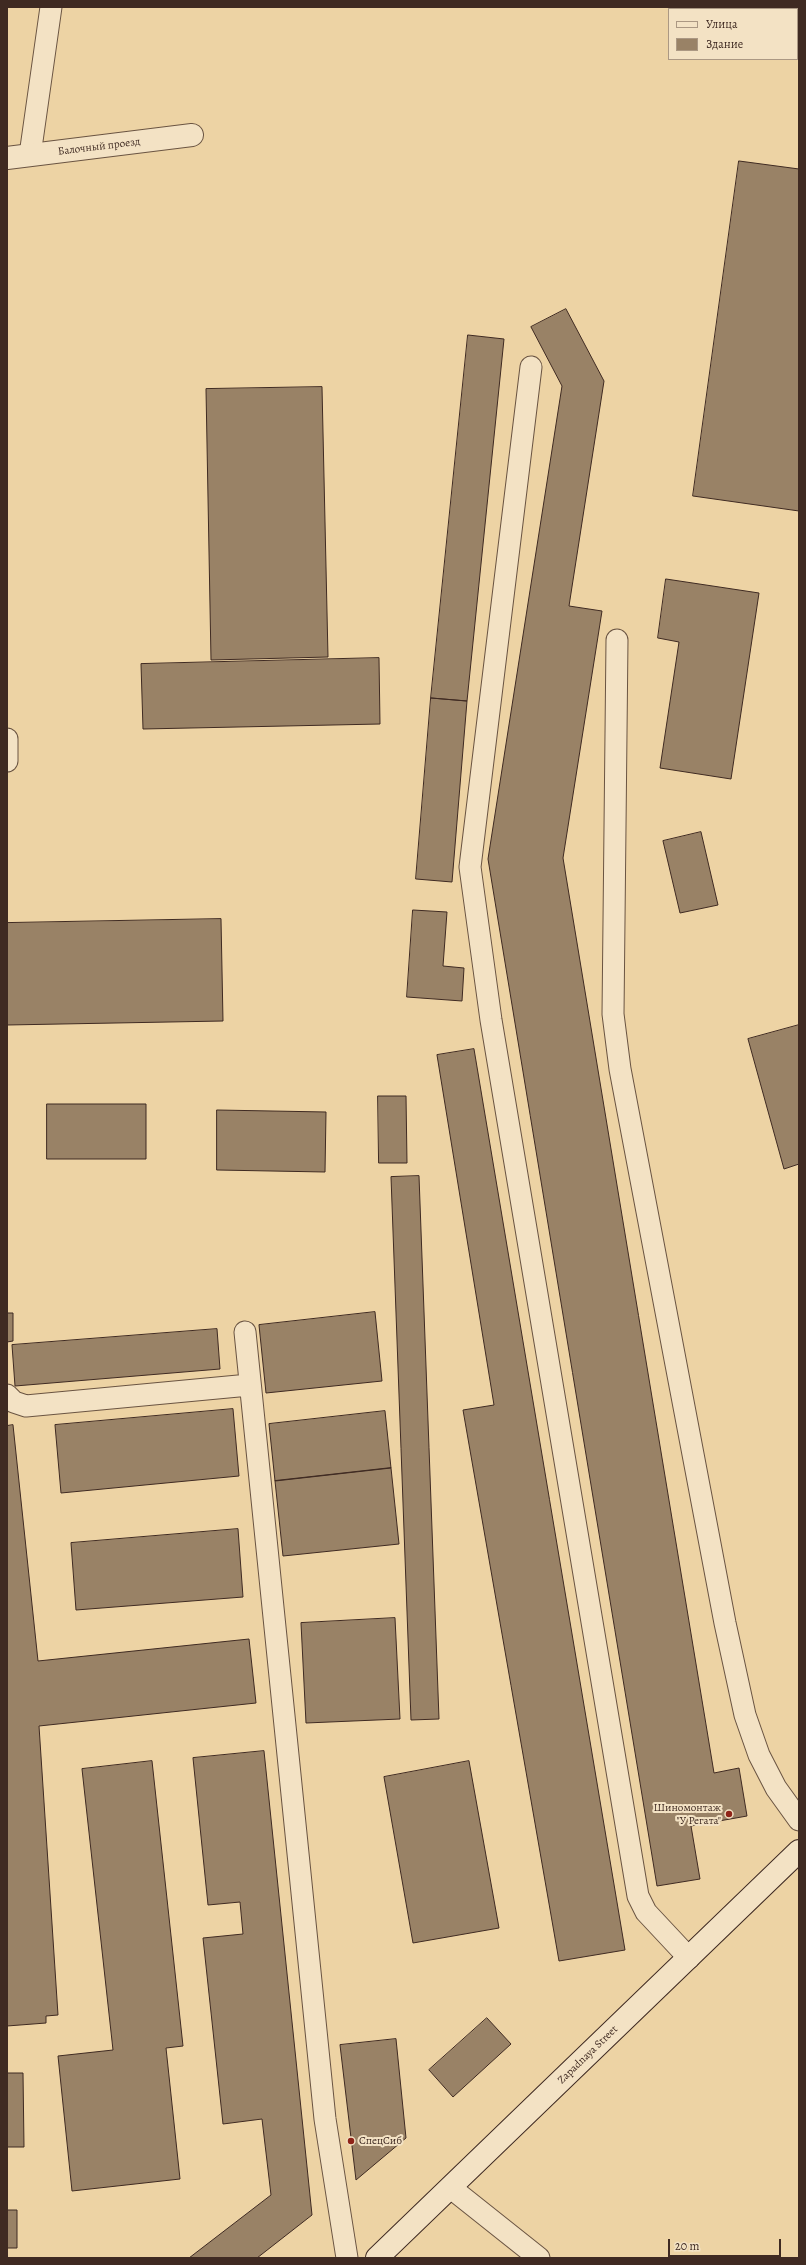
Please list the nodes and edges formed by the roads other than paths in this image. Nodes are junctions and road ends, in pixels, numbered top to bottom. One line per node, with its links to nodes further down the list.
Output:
1 (51, 7): 3 (lane)
2 (192, 135): 3 (street, Балочный проезд)
3 (30, 155): 4 (street, Балочный проезд)
4 (7, 158)
5 (531, 366): 14 (lane)
6 (617, 640): 12 (lane)
7 (7, 739): 8 (lane)
8 (7, 761)
9 (245, 1332): 10 (lane)
10 (249, 1385): 11 (lane); 16 (lane)
11 (7, 1395)
12 (799, 1820)
13 (798, 1853): 14 (street, Zapadnaya Street)
14 (689, 1958): 15 (street, Zapadnaya Street)
15 (450, 2188): 17 (street, Zapadnaya Street); 18 (lane)
16 (348, 2258)
17 (377, 2258)
18 (539, 2258)

